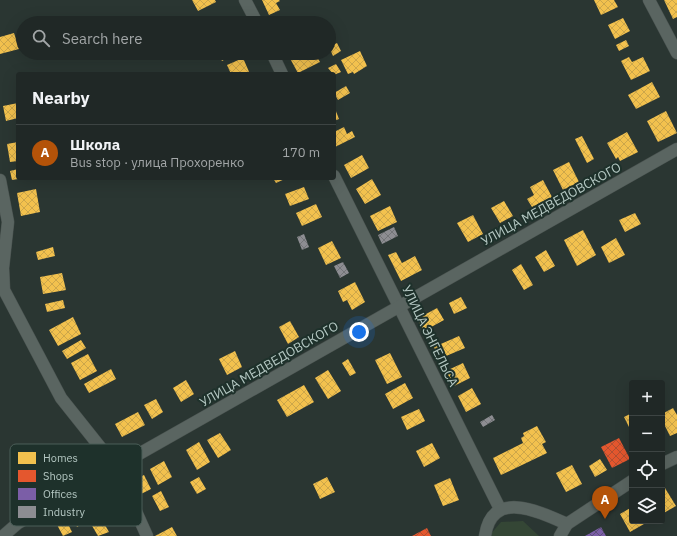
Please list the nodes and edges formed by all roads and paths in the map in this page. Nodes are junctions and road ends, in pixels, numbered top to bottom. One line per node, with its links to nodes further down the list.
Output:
1 (245, 0): 3 (street)
2 (649, 0): 4 (street)
3 (253, 16)
4 (677, 53)
5 (275, 60): 6 (street)
6 (281, 72)
7 (677, 149): 12 (street, УЛИЦА МЕДВЕДОВСКОГО)
8 (0, 180): 10 (street)
9 (336, 180): 12 (street, УЛИЦА ЭНГЕЛЬСА)
10 (2, 266): 11 (street)
11 (2, 293): 13 (street)
12 (400, 306): 14 (street, УЛИЦА МЕДВЕДОВСКОГО); 18 (street, УЛИЦА ЭНГЕЛЬСА)
13 (98, 444)
14 (142, 452)
15 (677, 456): 16 (street)
16 (665, 462)
17 (629, 483): 19 (street)
18 (500, 509): 19 (street); 24 (street)
19 (567, 524): 25 (street)
20 (142, 525): 23 (street)
21 (15, 526): 22 (street, УЛИЦА МЕДВЕДОВСКОГО)
22 (3, 536)
23 (147, 536)
24 (484, 536)
25 (560, 536)

